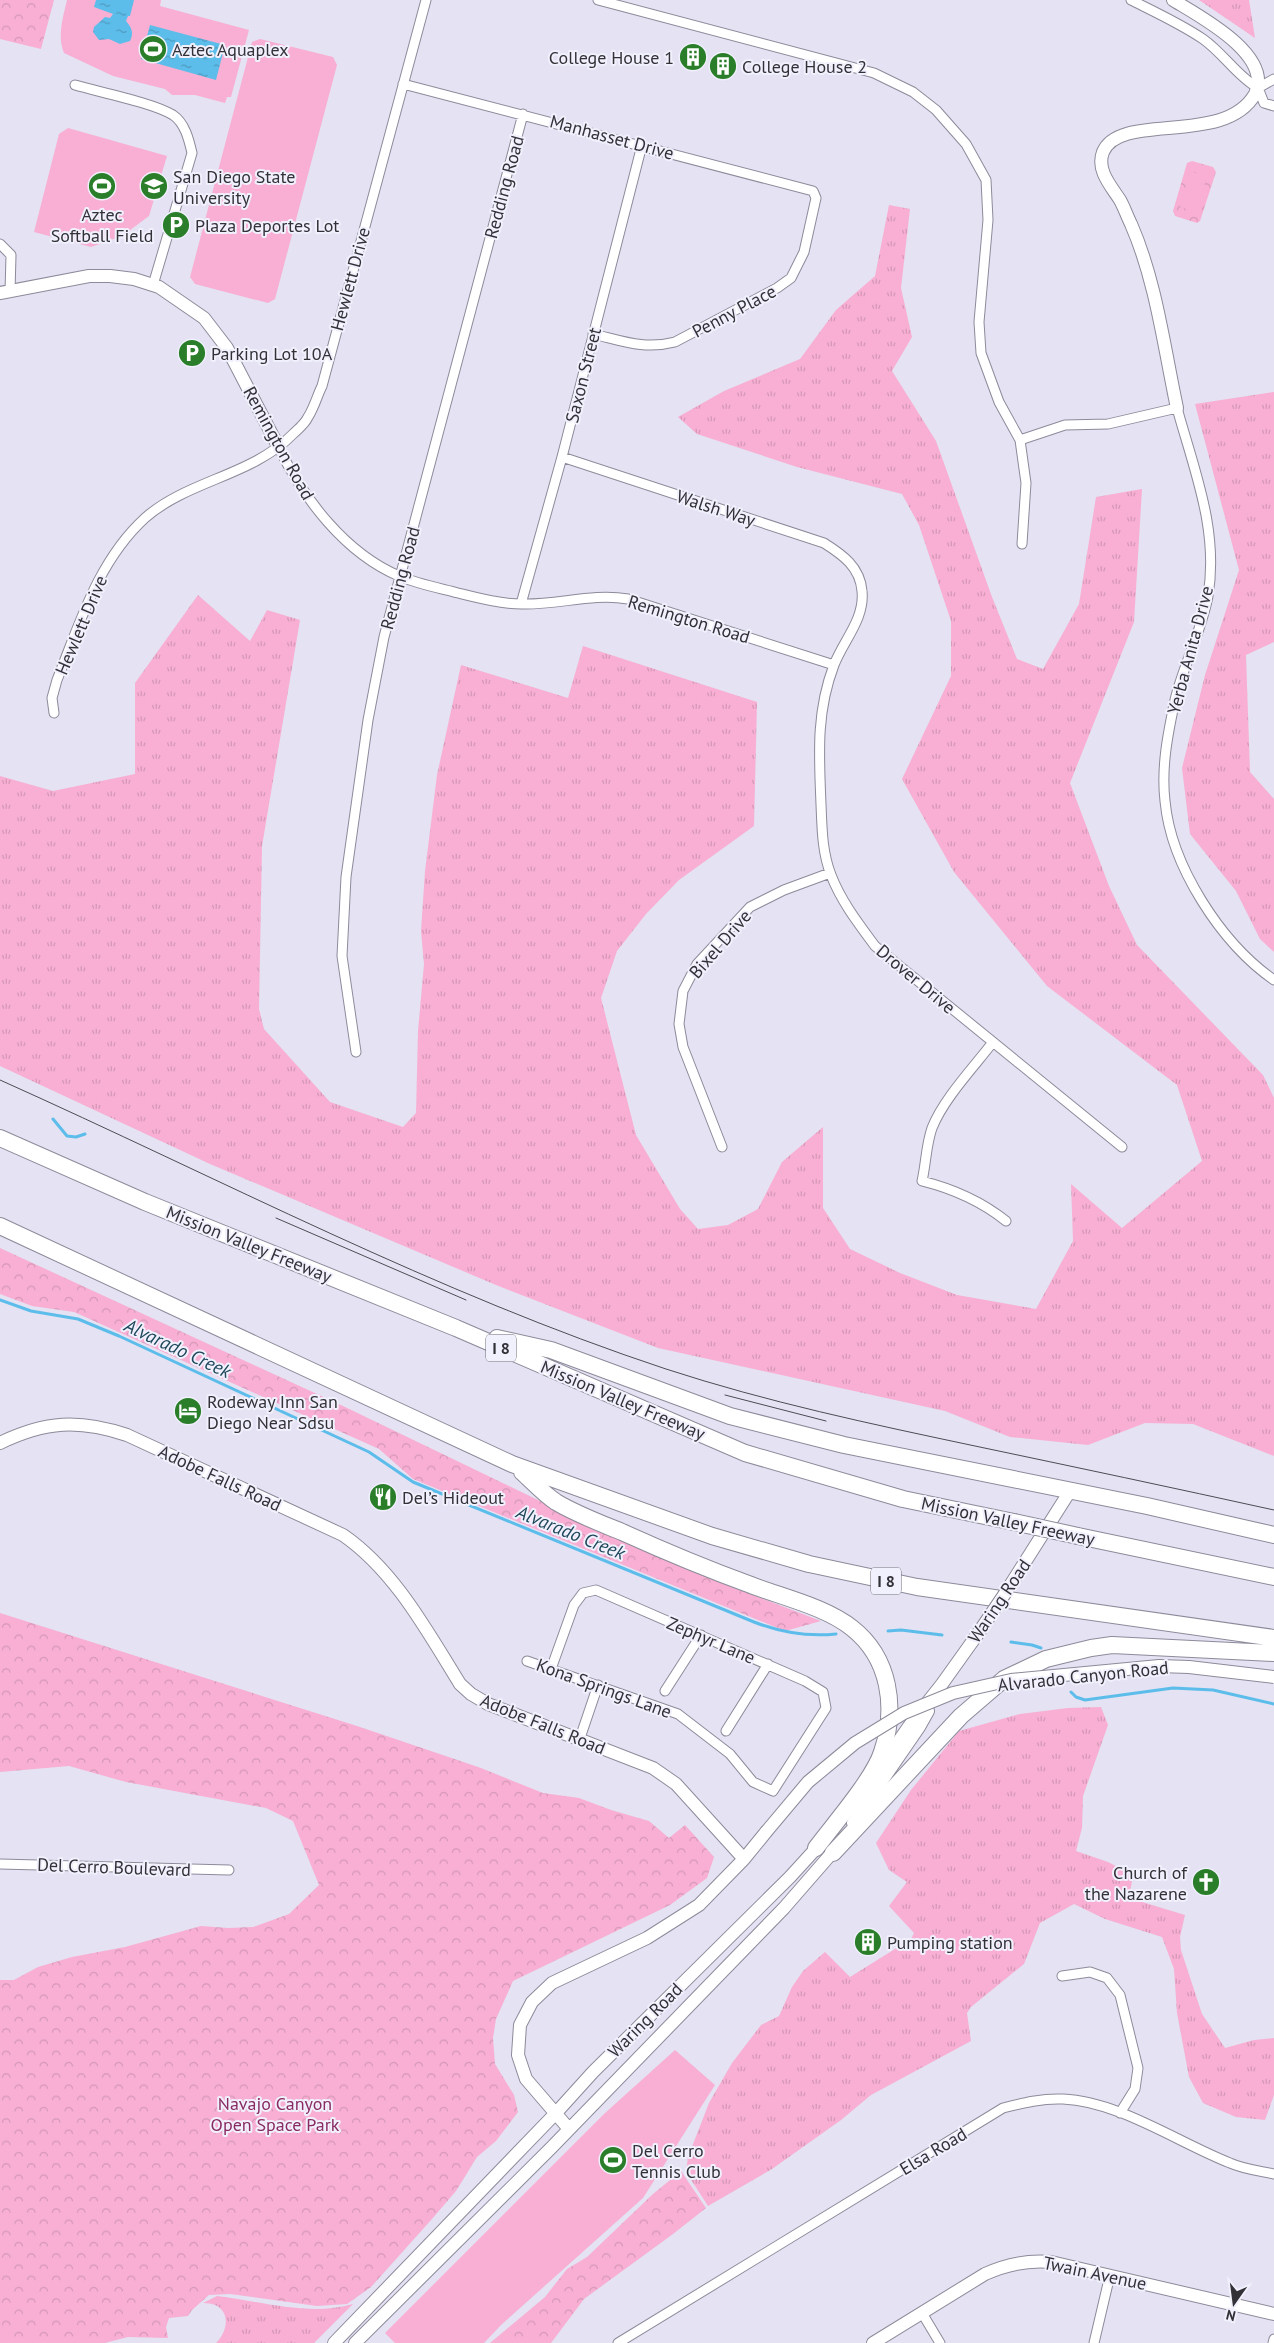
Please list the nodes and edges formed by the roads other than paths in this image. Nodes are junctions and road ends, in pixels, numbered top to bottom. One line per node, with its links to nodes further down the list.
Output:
1 (426, 0): 5 (street, Hewlett Drive)
2 (598, 0): 18 (street)
3 (1131, 0): 7 (street)
4 (1173, 0): 7 (street)
5 (403, 84): 10 (street, Manhasset Drive); 19 (street, Hewlett Drive)
6 (75, 86): 14 (street)
7 (1267, 87): 8 (street); 9 (street); 17 (street, Yerba Anita Drive)
8 (1274, 100)
9 (1274, 106)
10 (523, 114): 11 (street, Manhasset Drive); 22 (street, Redding Road)
11 (642, 145): 12 (street, Manhasset Drive); 16 (street, Saxon Street)
12 (816, 198): 16 (street, Penny Place)
13 (0, 244): 15 (street)
14 (153, 286): 15 (street, Remington Road); 19 (street, Remington Road)
15 (5, 292)
16 (593, 334): 20 (street, Saxon Street)
17 (1178, 408): 18 (street); 28 (street, Yerba Anita Drive)
18 (1020, 440): 21 (street)
19 (280, 448): 22 (street, Remington Road); 26 (street, Hewlett Drive)
20 (562, 457): 23 (street, Walsh Way); 24 (street, Saxon Street)
21 (1022, 544)
22 (400, 576): 24 (street, Remington Road); 30 (street, Redding Road)
23 (858, 576): 25 (street, Drover Drive)
24 (521, 604): 25 (street, Remington Road)
25 (834, 665): 27 (street, Drover Drive)
26 (54, 713)
27 (830, 873): 29 (street, Drover Drive); 32 (street, Bixel Drive)
28 (1274, 980)
29 (994, 1042): 33 (street, Drover Drive); 34 (street)
30 (356, 1052)
31 (0, 1138): 36 (highway, Mission Valley Freeway / I 8)
32 (722, 1147)
33 (1122, 1147)
34 (1006, 1221)
35 (0, 1226): 38 (highway, I 8)
36 (456, 1328): 39 (highway); 41 (highway, Mission Valley Freeway / I 8, bridge)
37 (0, 1443): 53 (street, Adobe Falls Road)
38 (512, 1464): 43 (highway, I 8); 55 (highway)
39 (1070, 1491): 40 (highway); 49 (street, Waring Road, bridge)
40 (1274, 1535)
41 (1274, 1577)
42 (701, 1635): 46 (street, Zephyr Lane); 47 (street, Zephyr Lane); 51 (street)
43 (1274, 1638)
44 (1274, 1652): 56 (highway)
45 (527, 1661): 47 (street, Kona Springs Lane)
46 (768, 1664): 52 (street); 54 (street, Zephyr Lane)
47 (551, 1669): 50 (street, Kona Springs Lane)
48 (1274, 1677): 57 (street, Alvarado Canyon Road, bridge)
49 (942, 1684): 55 (street, Waring Road); 56 (street, Waring Road)
50 (598, 1685): 53 (street); 54 (street, Kona Springs Lane)
51 (665, 1692)
52 (726, 1731)
53 (580, 1738): 57 (street, Adobe Falls Road)
54 (772, 1790)
55 (816, 1848): 62 (street, Waring Road)
56 (833, 1853): 63 (street, Waring Road)
57 (744, 1859): 62 (street)
58 (0, 1864): 59 (street, Del Cerro Boulevard)
59 (229, 1870)
60 (1062, 1976): 61 (street)
61 (1120, 2113): 64 (street, Elsa Road); 71 (street, Elsa Road)
62 (555, 2114): 63 (street); 69 (street, Waring Road)
63 (569, 2129): 70 (street, Waring Road)
64 (1274, 2174)
65 (1110, 2275): 66 (street, Twain Avenue); 67 (street, Twain Avenue); 74 (street)
66 (922, 2313): 72 (street, Twain Avenue); 73 (street)
67 (1274, 2314)
68 (1274, 2339): 75 (street)
69 (334, 2343)
70 (355, 2343)
71 (618, 2343)
72 (873, 2343)
73 (940, 2343)
74 (1094, 2343)
75 (1273, 2343)

